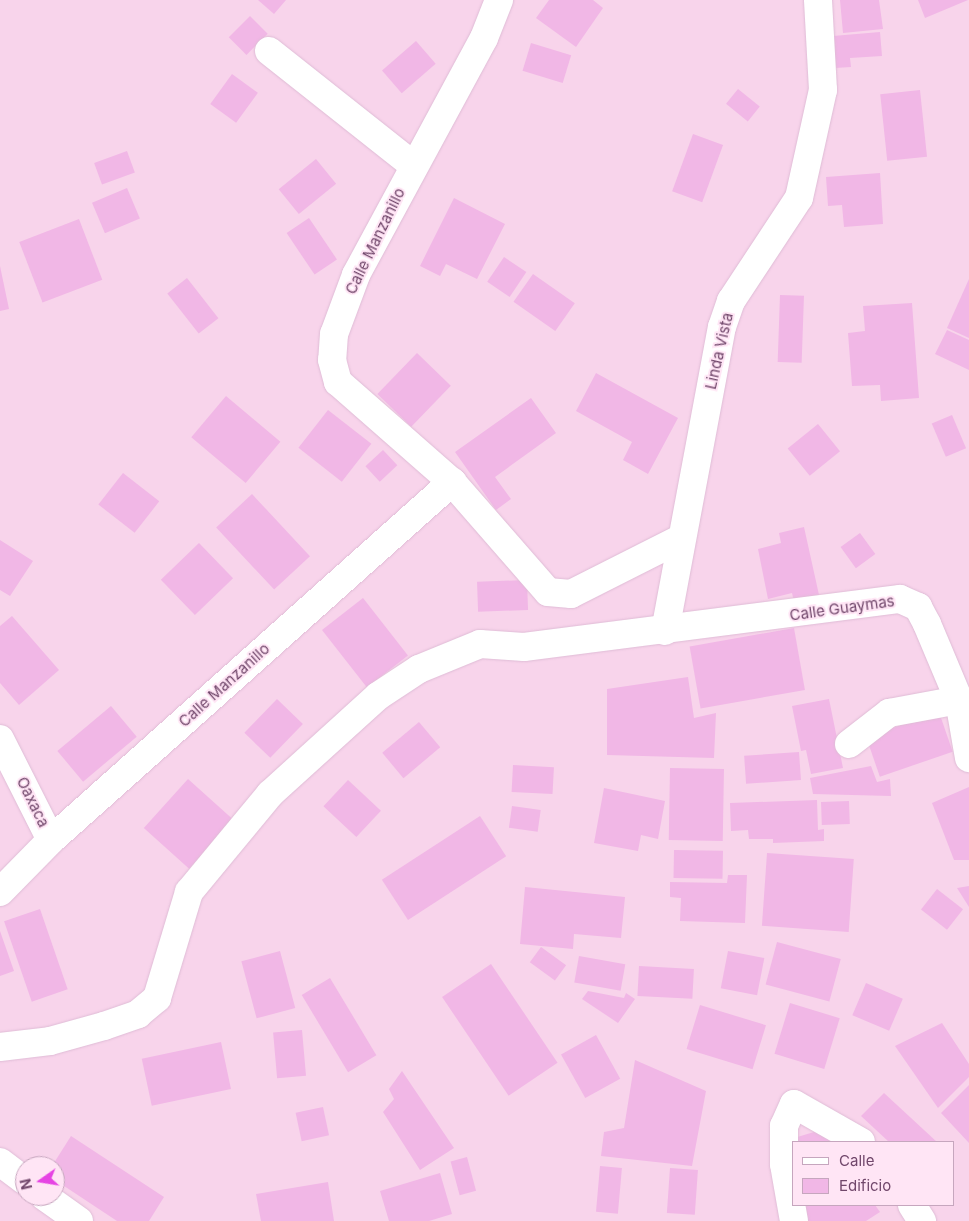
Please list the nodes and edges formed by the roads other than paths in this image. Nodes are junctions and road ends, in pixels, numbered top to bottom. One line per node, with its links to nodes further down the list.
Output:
1 (499, 0): 4 (street, Calle Manzanillo)
2 (818, 0): 6 (street, Linda Vista)
3 (269, 51): 4 (street)
4 (413, 165): 5 (street, Calle Manzanillo)
5 (452, 482): 6 (street, Calle Manzanillo); 12 (street, Calle Manzanillo)
6 (680, 539): 7 (street, Linda Vista)
7 (665, 631): 8 (street, Calle Guaymas); 14 (street, Calle Guaymas)
8 (959, 700): 10 (street); 11 (street, Calle Guaymas)
9 (0, 739): 12 (street, Oaxaca)
10 (849, 744)
11 (969, 758)
12 (51, 840): 13 (street, Calle Manzanillo)
13 (0, 892)
14 (0, 1047)
15 (859, 1141): 21 (street)
16 (0, 1162): 17 (street)
17 (15, 1173)
18 (58, 1206): 20 (street)
19 (913, 1206): 22 (street)
20 (79, 1221)
21 (794, 1221)
22 (922, 1221)

